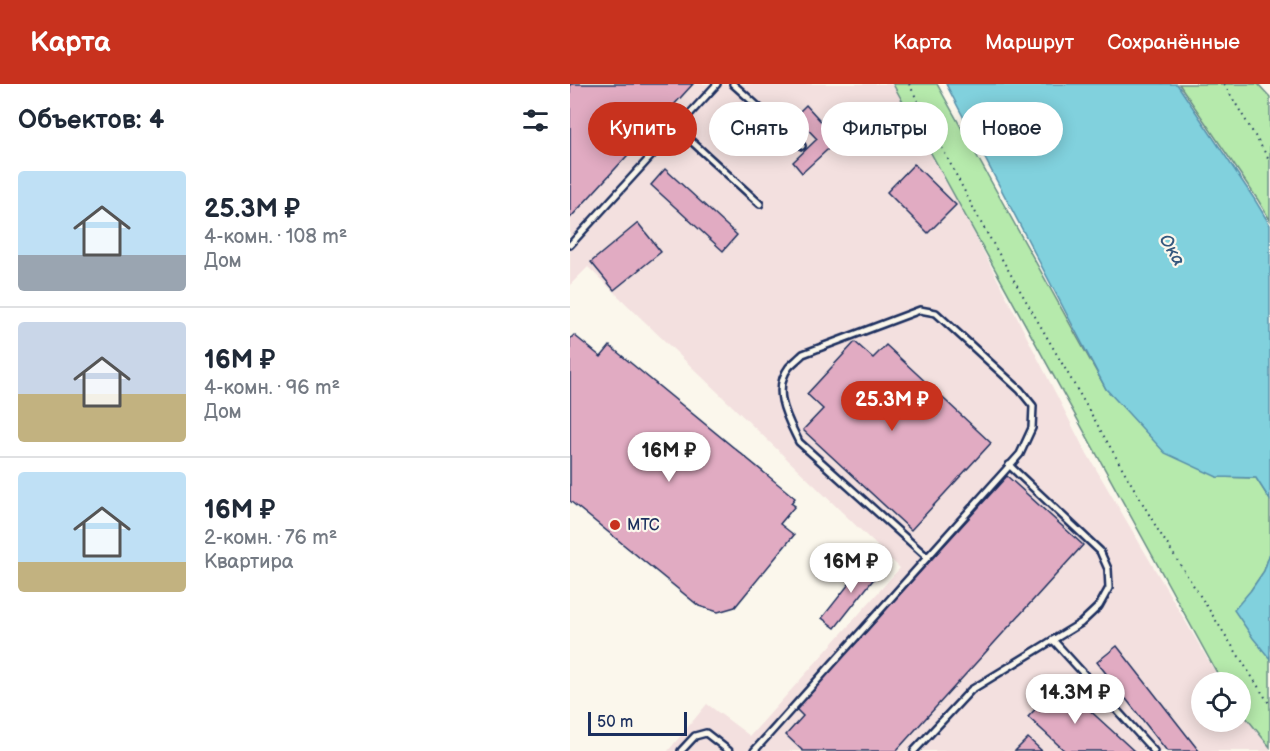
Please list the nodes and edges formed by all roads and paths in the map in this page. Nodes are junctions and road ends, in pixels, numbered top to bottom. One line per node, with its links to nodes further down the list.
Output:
1 (717, 84): 6 (lane)
2 (734, 84): 5 (lane)
3 (909, 84): 15 (path)
4 (1224, 84): 9 (path)
5 (754, 102)
6 (697, 106)
7 (697, 146): 10 (lane)
8 (651, 156): 11 (lane)
9 (1270, 161)
10 (760, 204)
11 (570, 245)
12 (1010, 465): 13 (lane); 13 (lane); 14 (lane)
13 (927, 557): 18 (lane)
14 (1053, 640): 19 (lane); 20 (lane)
15 (1270, 705)
16 (681, 751): 17 (lane)
17 (729, 751)
18 (754, 751)
19 (914, 751)
20 (1154, 751)

